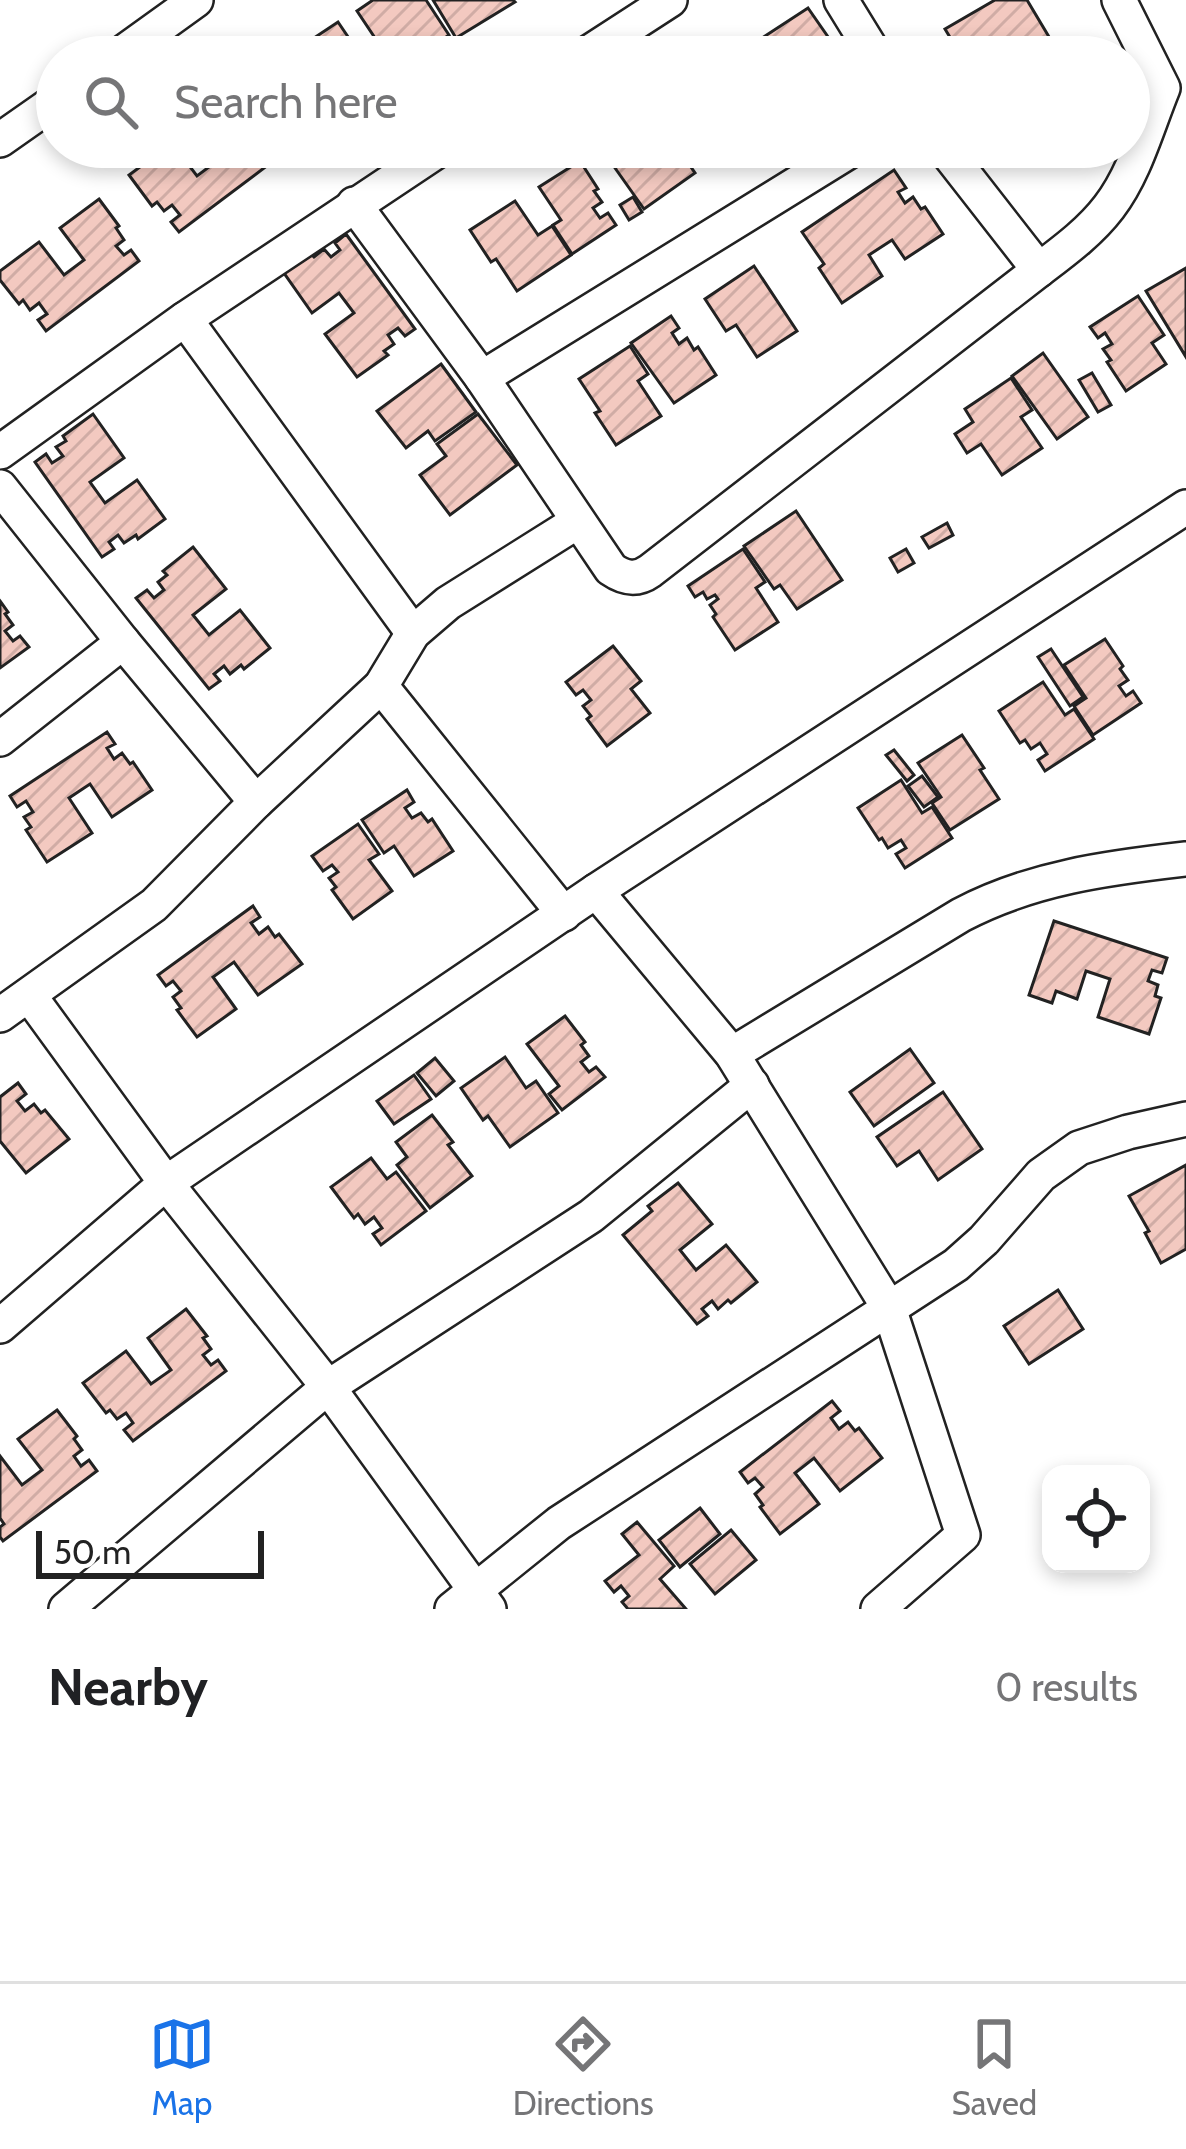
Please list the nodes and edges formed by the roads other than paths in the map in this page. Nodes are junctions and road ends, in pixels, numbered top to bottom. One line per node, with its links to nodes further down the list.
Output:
1 (196, 0): 5 (street)
2 (670, 0): 6 (street)
3 (841, 0): 7 (street)
4 (1119, 0): 8 (street)
5 (146, 36)
6 (614, 36)
7 (863, 36)
8 (1137, 36)
9 (1150, 62): 11 (street)
10 (36, 115): 12 (street)
11 (1150, 120)
12 (0, 140)
13 (411, 168): 17 (street)
14 (822, 168): 20 (street)
15 (960, 168): 18 (street)
16 (1131, 168): 18 (street)
17 (354, 205): 19 (street); 20 (street)
18 (1040, 270): 24 (street)
19 (185, 319): 21 (street); 25 (street)
20 (482, 378): 24 (street)
21 (0, 452)
22 (0, 487): 26 (street)
23 (1186, 507): 31 (street)
24 (577, 522): 25 (street)
25 (413, 634): 27 (street)
26 (123, 642): 28 (street); 29 (street)
27 (381, 686): 29 (street); 32 (street)
28 (0, 739)
29 (256, 802): 33 (street)
30 (1186, 859): 35 (street)
31 (596, 891): 32 (street); 35 (street)
32 (564, 914): 38 (street)
33 (29, 995): 34 (street); 38 (street)
34 (0, 1015)
35 (732, 1054): 36 (street)
36 (752, 1085): 39 (street); 41 (street)
37 (1186, 1118): 39 (street)
38 (166, 1183): 40 (street); 41 (street)
39 (889, 1308): 42 (street); 44 (street)
40 (0, 1326)
41 (328, 1388): 42 (street); 43 (street)
42 (472, 1603)
43 (66, 1609)
44 (878, 1609)

